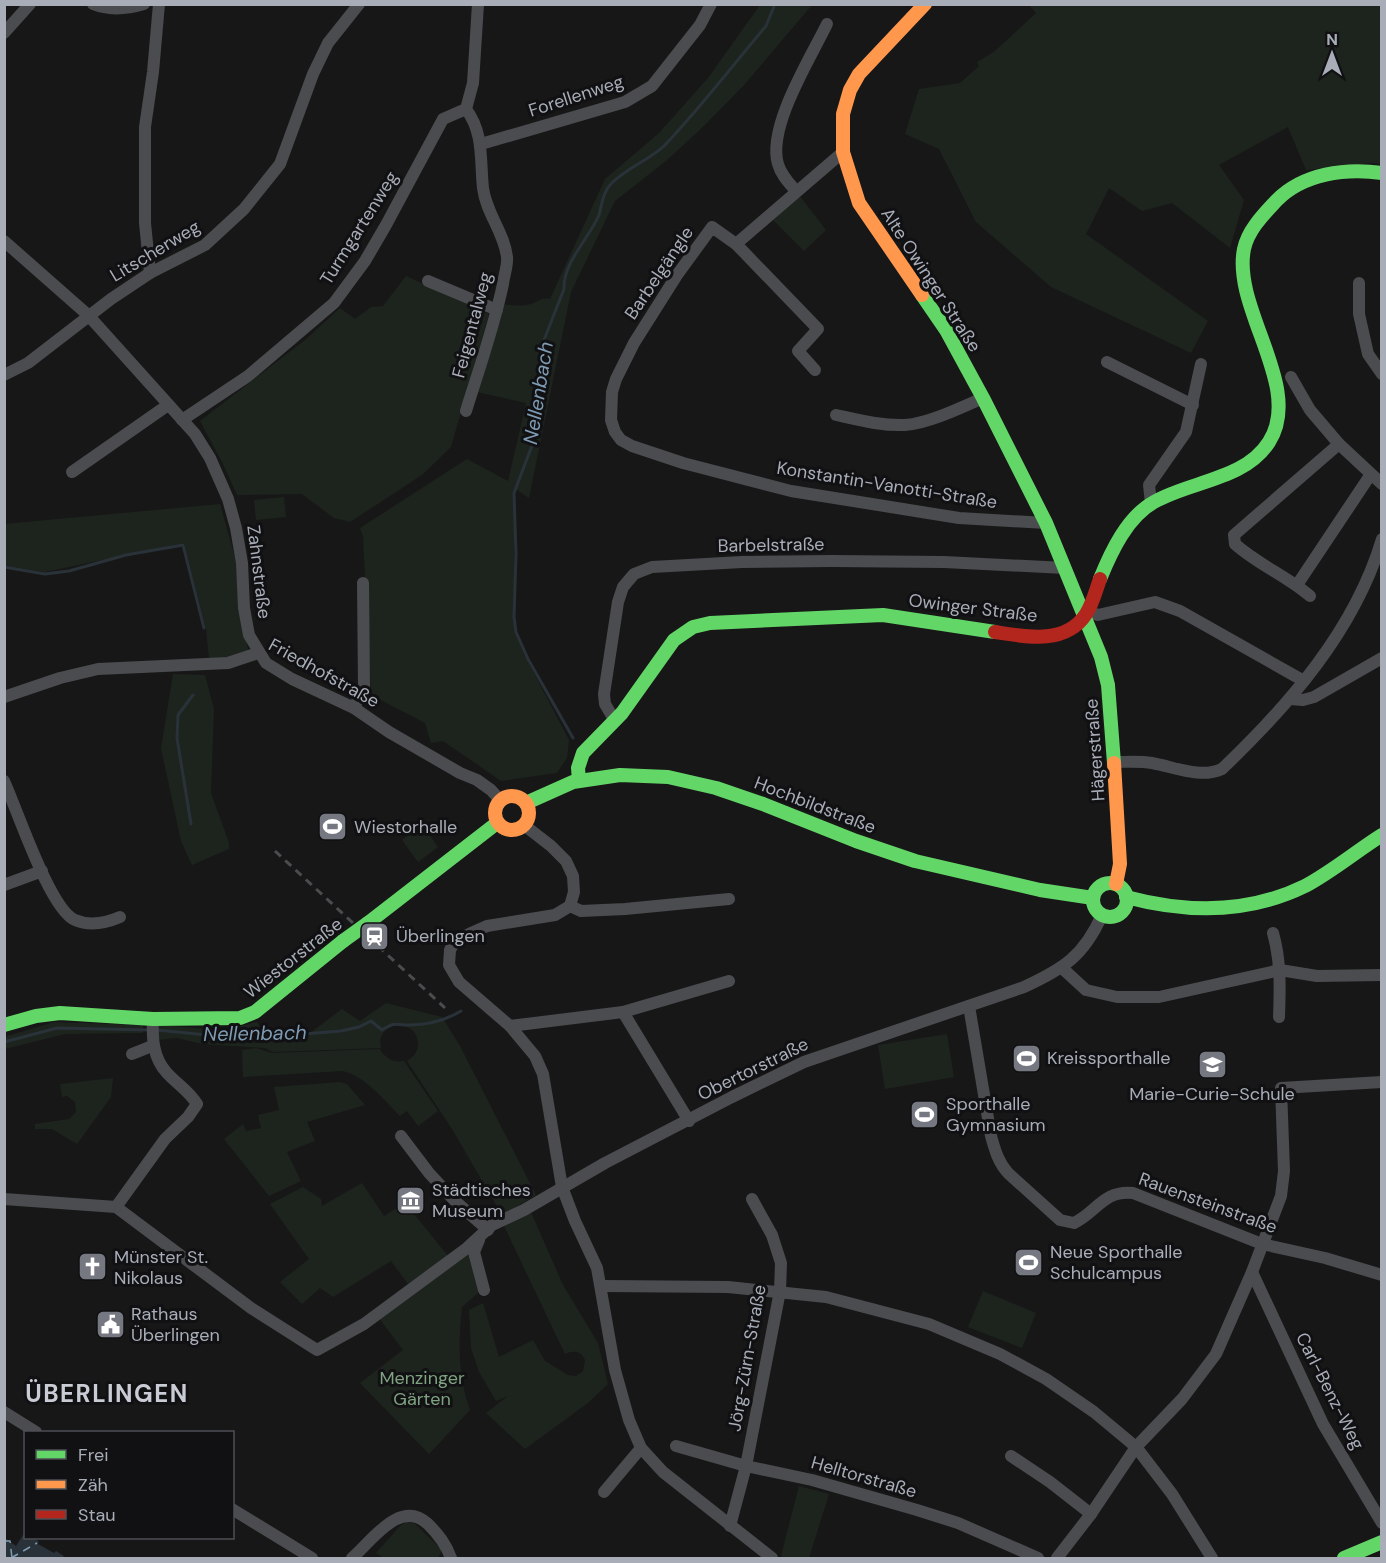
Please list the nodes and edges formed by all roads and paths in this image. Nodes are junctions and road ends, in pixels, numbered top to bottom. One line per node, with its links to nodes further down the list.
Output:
1 (30, 4): 10 (street)
2 (144, 4): 8 (street)
3 (159, 4): 18 (street)
4 (359, 4): 18 (street, Litscherweg)
5 (478, 4): 11 (street)
6 (711, 4): 12 (street, Forellenweg)
7 (925, 4): 13 (street, Alte Owinger Straße)
8 (98, 6)
9 (827, 24): 15 (street)
10 (4, 33)
11 (466, 109): 12 (street, Feigentalweg); 34 (street, Turmgartenweg)
12 (481, 144): 21 (street, Feigentalweg)
13 (843, 152): 15 (street); 29 (street, Alte Owinger Straße)
14 (1382, 172): 40 (street)
15 (796, 191): 17 (street)
16 (4, 241): 22 (street, Zahnstraße)
17 (736, 244): 25 (street); 35 (street, Barbelgängle)
18 (150, 273): 22 (street, Litscherweg)
19 (428, 281): 21 (street)
20 (1359, 282): 26 (street)
21 (497, 310): 32 (street, Feigentalweg)
22 (88, 315): 27 (street, Litscherweg); 30 (street, Zahnstraße)
23 (1107, 362): 31 (street)
24 (1201, 364): 31 (street)
25 (815, 369)
26 (1382, 374)
27 (4, 375)
28 (1292, 377): 36 (street)
29 (983, 398): 33 (street); 41 (street, Alte Owinger Straße)
30 (168, 405): 34 (street, Zahnstraße); 37 (street)
31 (1193, 405): 40 (street)
32 (466, 411)
33 (836, 415)
34 (182, 420): 48 (street, Zahnstraße)
35 (621, 440): 41 (street, Konstantin-Vanotti-Straße)
36 (1339, 444): 38 (street); 45 (street)
37 (72, 472)
38 (1371, 474): 39 (street); 45 (street)
39 (1382, 484)
40 (1151, 503): 47 (street)
41 (1046, 523): 43 (street, Alte Owinger Straße)
42 (1382, 539): 50 (street)
43 (1065, 568): 47 (street, Alte Owinger Straße); 54 (street, Barbelstraße)
44 (363, 583): 53 (street)
45 (1297, 585): 46 (street)
46 (1311, 596)
47 (1087, 614): 50 (street); 54 (street, Owinger Straße); 55 (street, Hägerstraße)
48 (258, 653): 51 (street, Friedhofstraße); 53 (street, Friedhofstraße)
49 (1382, 658): 52 (street)
50 (1304, 681): 52 (street)
51 (4, 697)
52 (1290, 699): 55 (street)
53 (354, 708): 58 (street, Friedhofstraße)
54 (615, 721): 56 (street, Owinger Straße)
55 (1114, 762): 65 (street, Hägerstraße)
56 (579, 780): 59 (street, Hochbildstraße); 67 (street, Hochbildstraße)
57 (6, 788): 64 (street)
58 (500, 800): 59 (street); 60 (street)
59 (526, 803): 61 (street)
60 (496, 823): 61 (street); 83 (street, Wiestorstraße, bridge)
61 (524, 825): 70 (street)
62 (1382, 835): 69 (street)
63 (1382, 848): 69 (street)
64 (42, 871): 66 (street); 72 (street)
65 (1116, 884): 67 (street); 69 (street)
66 (4, 885)
67 (1093, 897): 71 (street)
68 (729, 899): 70 (street)
69 (1125, 903): 71 (street)
70 (570, 906): 82 (street)
71 (1102, 915): 74 (street, Obertorstraße)
72 (120, 917)
73 (1273, 933): 75 (street)
74 (1062, 968): 75 (street); 78 (street, Obertorstraße)
75 (1280, 970): 76 (street); 80 (street)
76 (1382, 975)
77 (729, 981): 79 (street)
78 (969, 1006): 86 (street, Obertorstraße); 93 (street, Rauensteinstraße)
79 (623, 1012): 82 (street); 86 (street)
80 (1279, 1017)
81 (4, 1025): 83 (street, Wiestorstraße)
82 (510, 1026): 88 (street)
83 (153, 1032): 84 (street); 91 (street)
84 (132, 1054)
85 (1382, 1082): 93 (street)
86 (689, 1121): 88 (street, Obertorstraße)
87 (401, 1136): 92 (street)
88 (562, 1187): 92 (street, Obertorstraße); 96 (street)
89 (4, 1199): 91 (street)
90 (752, 1199): 98 (street, Jörg-Zürn-Straße)
91 (116, 1207): 92 (street, Obertorstraße)
92 (488, 1230): 97 (street)
93 (1262, 1245): 94 (street); 95 (street, Rauensteinstraße)
94 (1252, 1272): 102 (street); 109 (street, Carl-Benz-Weg)
95 (1382, 1275)
96 (602, 1286): 98 (street); 103 (street)
97 (484, 1290)
98 (780, 1291): 102 (street); 105 (street, Jörg-Zürn-Straße)
99 (4, 1412): 100 (street)
100 (34, 1431)
101 (676, 1446): 105 (street, Helltorstraße)
102 (1136, 1447): 108 (street); 118 (street)
103 (641, 1448): 106 (street); 110 (street)
104 (1011, 1456): 108 (street)
105 (746, 1466): 110 (street, Jörg-Zürn-Straße); 116 (street, Helltorstraße)
106 (604, 1492)
107 (234, 1510): 112 (street)
108 (1090, 1514): 117 (street)
109 (1382, 1522)
110 (729, 1526): 115 (street)
111 (1382, 1542): 119 (street)
112 (312, 1558)
113 (352, 1558): 114 (street)
114 (451, 1558)
115 (772, 1558)
116 (1038, 1558)
117 (1057, 1558)
118 (1212, 1558)
119 (1344, 1558)

